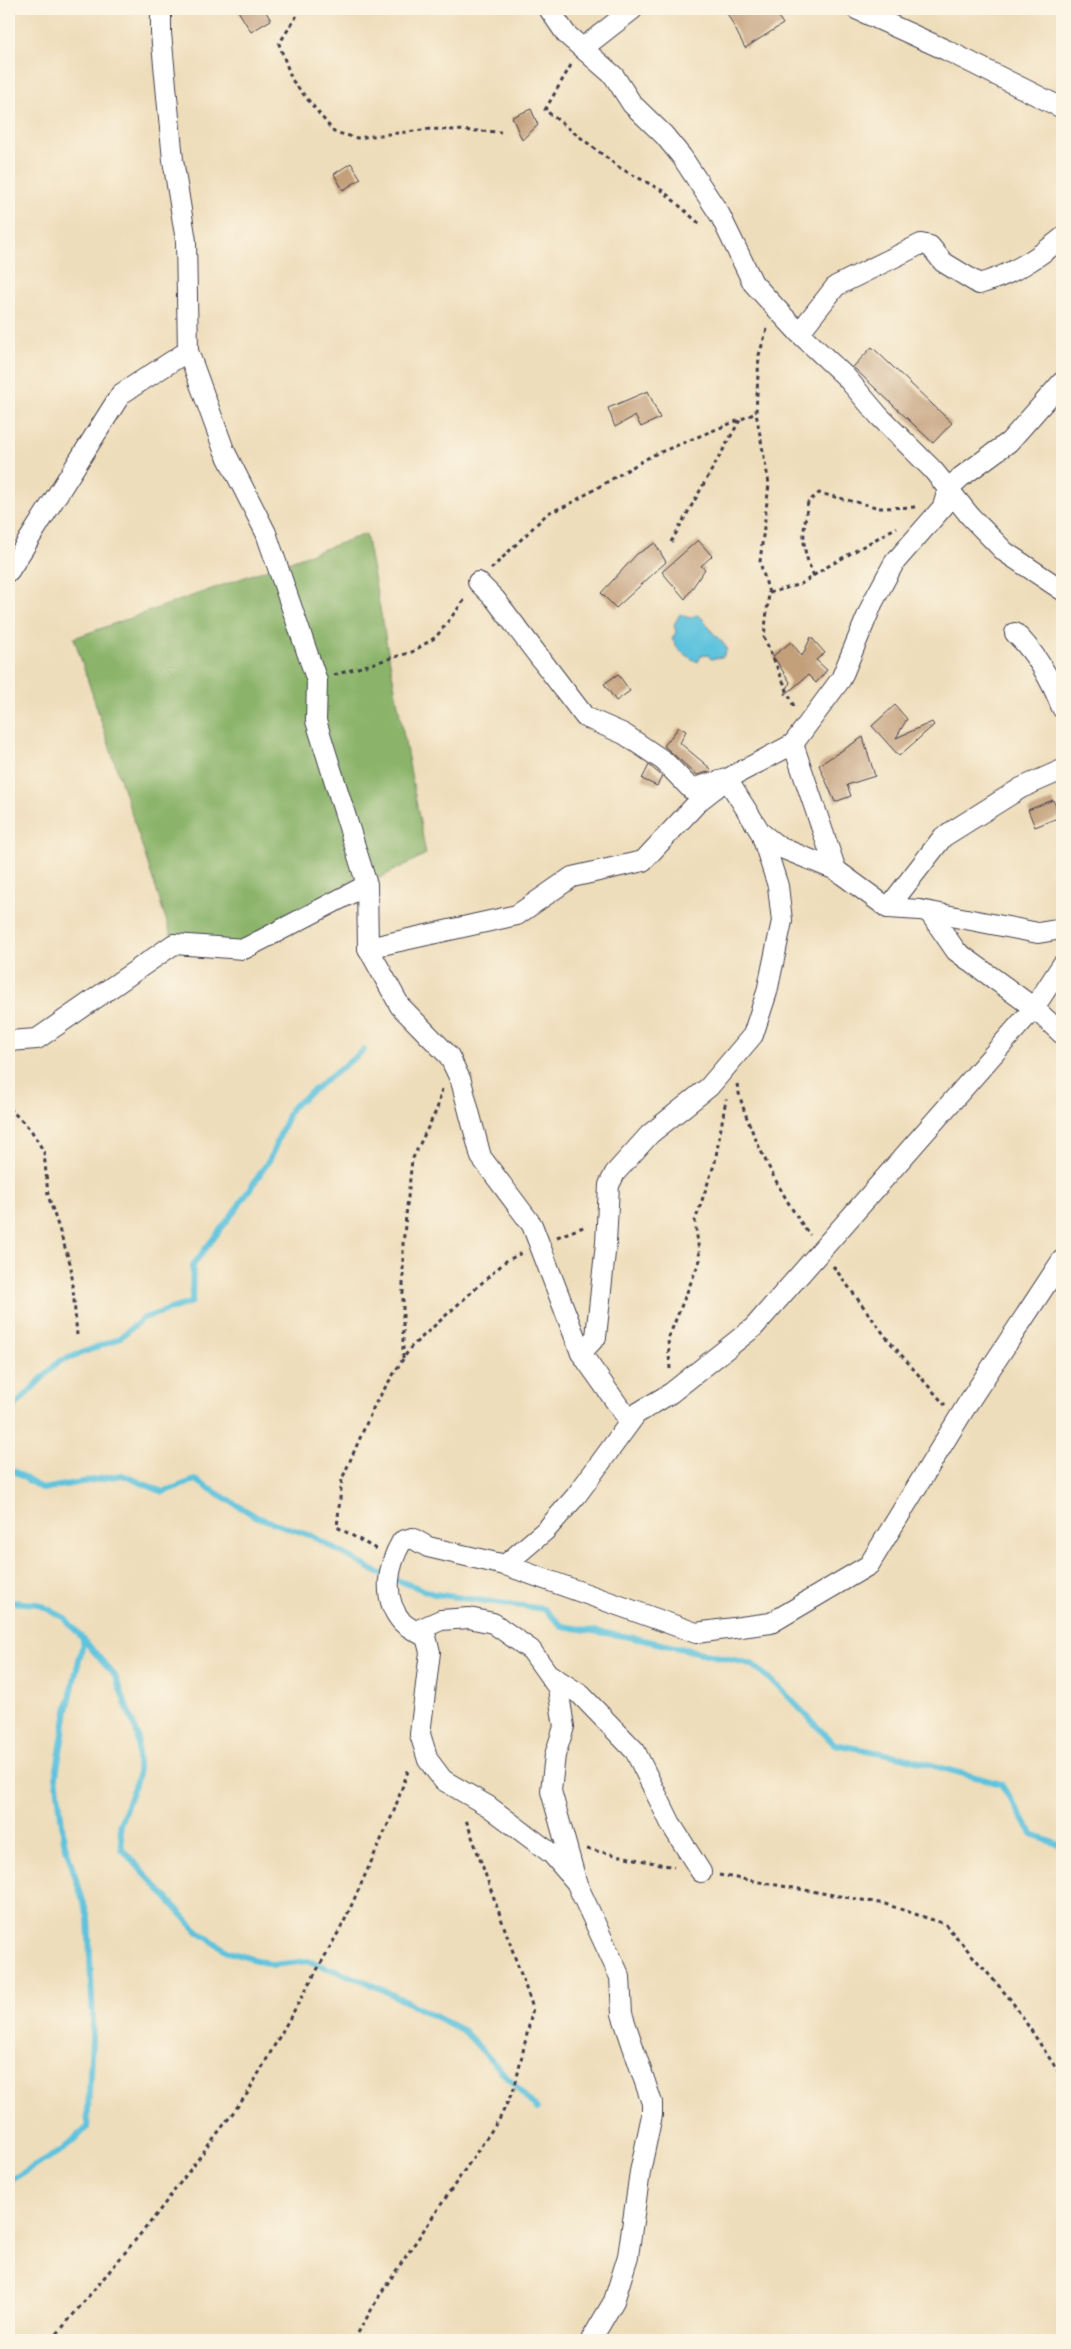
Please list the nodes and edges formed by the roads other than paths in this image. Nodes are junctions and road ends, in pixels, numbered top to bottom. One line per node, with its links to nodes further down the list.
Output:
1 (161, 9): 9 (street)
2 (549, 9): 5 (street)
3 (633, 9): 5 (street)
4 (856, 9): 6 (street)
5 (582, 48): 8 (street)
6 (1062, 108)
7 (1062, 238): 8 (street)
8 (799, 333): 11 (street)
9 (188, 351): 12 (street); 22 (street)
10 (1062, 382): 11 (street)
11 (945, 498): 14 (street); 17 (street)
12 (9, 571)
13 (478, 582): 19 (street)
14 (1062, 590)
15 (1015, 633): 16 (street)
16 (1062, 708)
17 (793, 744): 19 (street); 21 (street)
18 (1062, 770): 23 (street)
19 (728, 780): 20 (street); 26 (street)
20 (761, 833): 21 (street); 32 (street)
21 (836, 870): 23 (street)
22 (367, 885): 26 (street); 30 (street)
23 (888, 908): 24 (street)
24 (929, 912): 25 (street); 28 (street)
25 (1062, 929)
26 (368, 948): 32 (street)
27 (1062, 964): 28 (street)
28 (1034, 1008): 29 (street); 33 (street)
29 (1062, 1034)
30 (9, 1041)
31 (1062, 1260): 34 (street)
32 (581, 1353): 33 (street)
33 (630, 1422): 34 (street)
34 (506, 1565): 35 (street)
35 (416, 1631): 36 (street); 38 (street)
36 (546, 1672): 37 (street); 38 (street)
37 (701, 1872)
38 (576, 1882): 39 (street)
39 (591, 2340)

